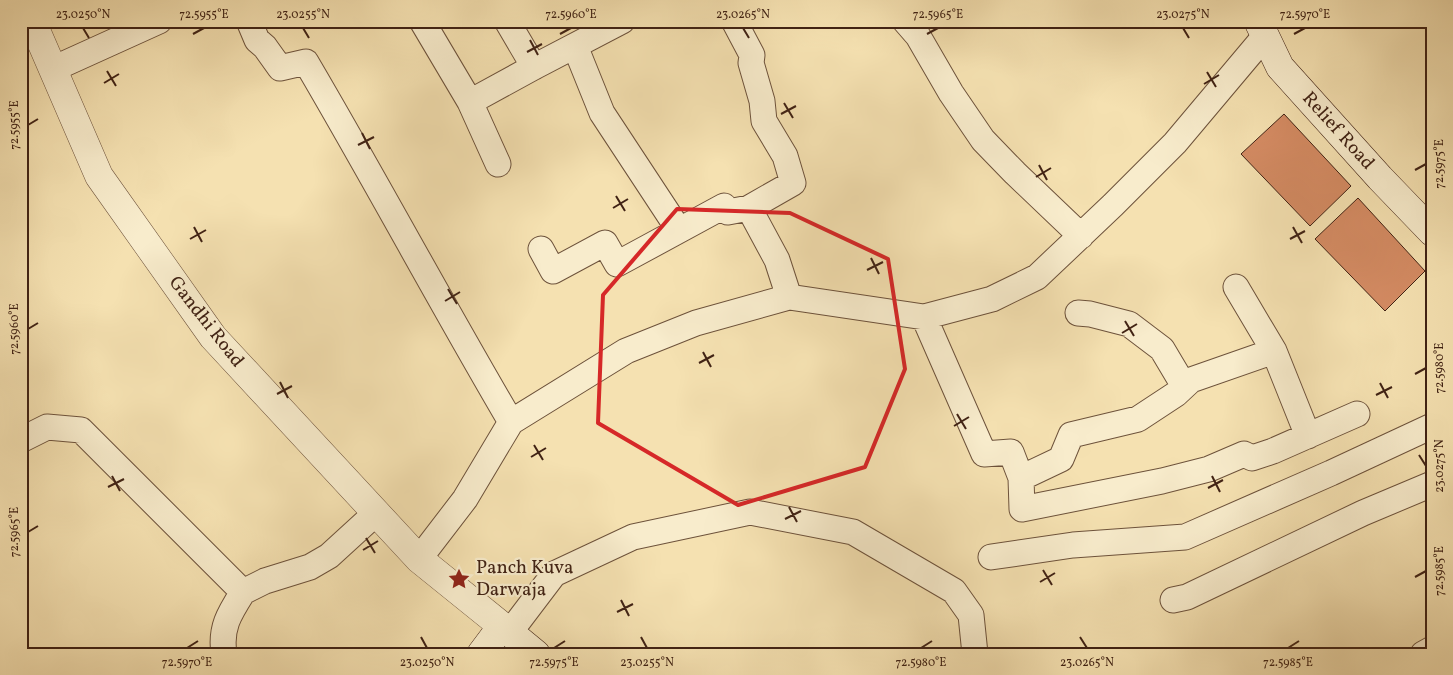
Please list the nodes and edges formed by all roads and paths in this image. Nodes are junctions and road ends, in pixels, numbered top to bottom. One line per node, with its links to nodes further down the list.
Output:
1 (32, 21): 12 (street, Gandhi Road)
2 (159, 21): 12 (street)
3 (249, 21): 27 (street)
4 (422, 21): 13 (street)
5 (507, 21): 11 (street)
6 (734, 21): 15 (street)
7 (905, 21): 18 (street)
8 (614, 23): 10 (street)
9 (1262, 29): 17 (street, Relief Road); 18 (street)
10 (575, 46): 11 (street); 16 (street)
11 (534, 67): 13 (street)
12 (53, 69): 33 (street, Gandhi Road)
13 (470, 102): 14 (street)
14 (498, 164)
15 (749, 208): 16 (street); 21 (street)
16 (679, 230): 19 (street)
17 (1432, 232)
18 (1081, 236): 23 (street)
19 (541, 249)
20 (1236, 287): 24 (street)
21 (789, 297): 23 (street); 27 (street)
22 (1078, 313): 25 (street)
23 (924, 317): 31 (street)
24 (1274, 351): 25 (street); 29 (street)
25 (1184, 386): 31 (street)
26 (1357, 414): 29 (street)
27 (511, 422): 35 (street)
28 (1432, 426): 34 (street)
29 (1308, 436): 31 (street)
30 (21, 440): 36 (street)
31 (1021, 478)
32 (1432, 484): 37 (street)
33 (376, 513): 35 (street, Gandhi Road); 36 (street)
34 (991, 557)
35 (419, 559): 38 (street, Gandhi Road)
36 (242, 592): 40 (street)
37 (1173, 600)
38 (515, 641): 41 (street); 42 (street)
39 (1432, 649): 43 (street)
40 (224, 654)
41 (481, 654)
42 (975, 654)
43 (1423, 654)

